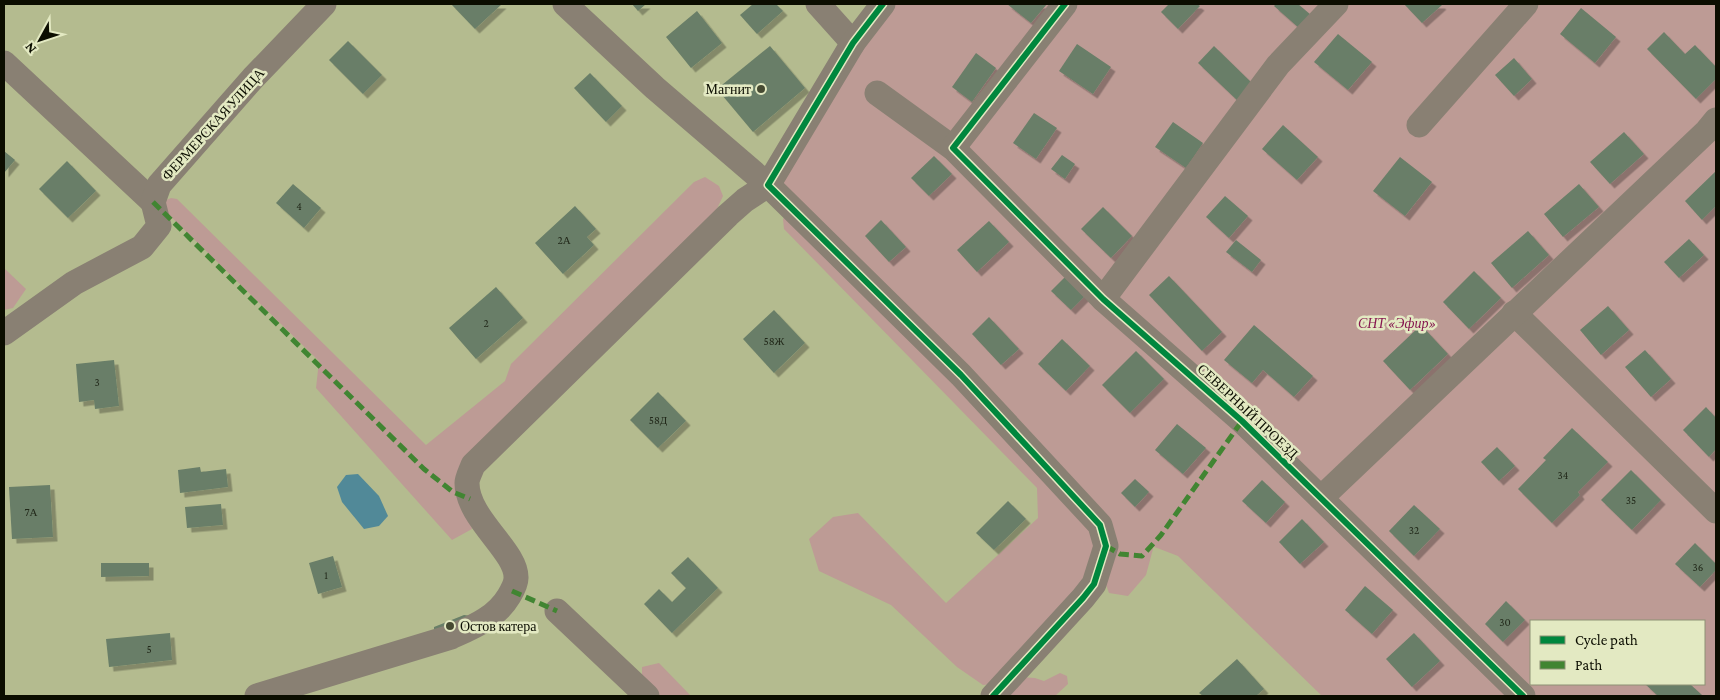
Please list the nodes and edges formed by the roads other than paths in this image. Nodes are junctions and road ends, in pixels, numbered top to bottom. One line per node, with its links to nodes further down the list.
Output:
1 (324, 4): 15 (street, ФЕРМЕРСКАЯ УЛИЦА)
2 (564, 4): 14 (street)
3 (818, 4): 8 (street)
4 (883, 4): 8 (street)
5 (1065, 4): 13 (street)
6 (1336, 4): 16 (street)
7 (1526, 4): 11 (street)
8 (853, 43): 14 (street)
9 (4, 63): 15 (street)
10 (877, 93): 13 (street, СЕВЕРНЫЙ ПРОЕЗД)
11 (1419, 125)
12 (1713, 131): 17 (street)
13 (953, 148): 16 (street, СЕВЕРНЫЙ ПРОЕЗД)
14 (768, 185): 22 (street); 24 (street)
15 (153, 202): 18 (street)
16 (1103, 299): 19 (street, СЕВЕРНЫЙ ПРОЕЗД)
17 (1514, 313): 19 (street); 20 (street)
18 (4, 333)
19 (1321, 498): 25 (street, СЕВЕРНЫЙ ПРОЕЗД)
20 (1716, 511)
21 (556, 611): 23 (street)
22 (257, 696)
23 (647, 696)
24 (993, 696)
25 (1523, 696)

